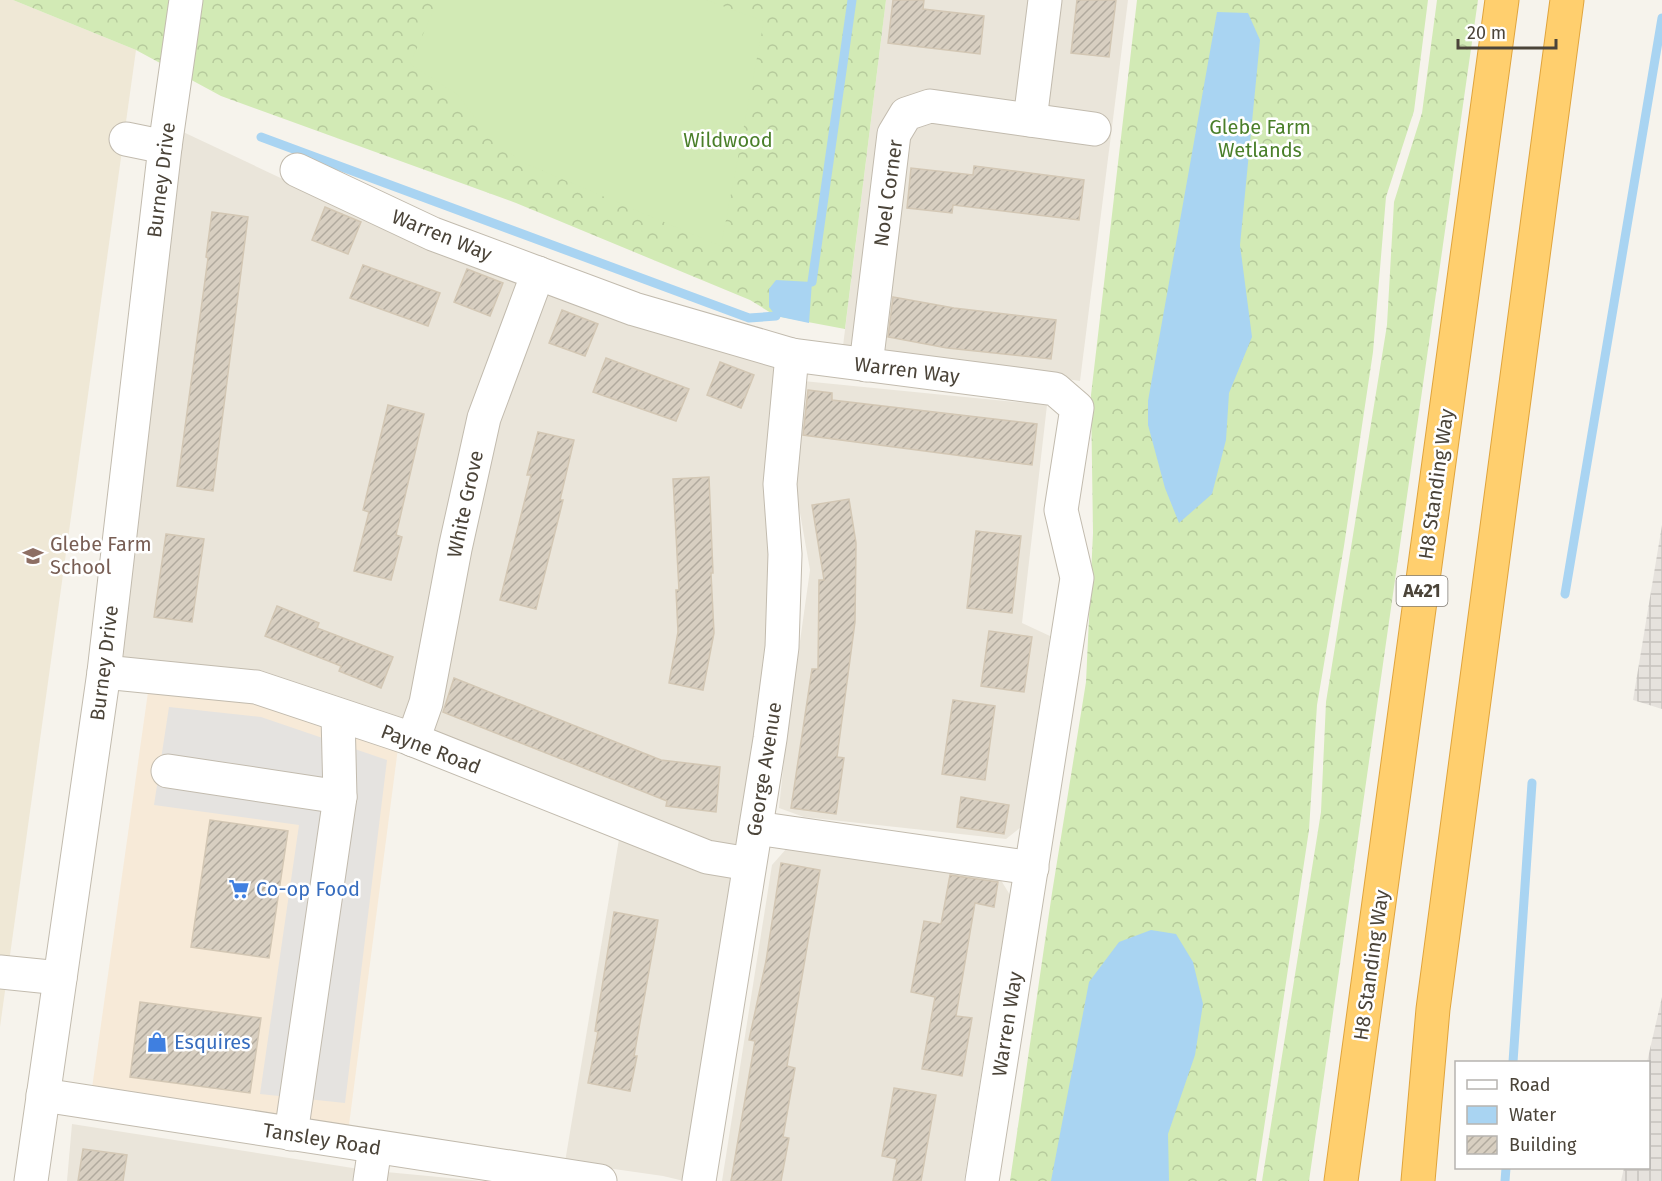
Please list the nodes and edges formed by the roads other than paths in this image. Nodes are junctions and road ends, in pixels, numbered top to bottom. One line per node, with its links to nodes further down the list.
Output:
1 (186, 0): 8 (street, Burney Drive)
2 (1045, 0): 5 (street)
3 (1502, 0): 31 (highway, H8 Standing Way / A421)
4 (1568, 0): 32 (highway)
5 (1030, 120): 6 (street, Noel Corner); 12 (street, Noel Corner)
6 (1095, 129)
7 (126, 139): 8 (street)
8 (165, 147): 13 (street, Burney Drive)
9 (297, 170): 10 (street, Warren Way)
10 (538, 273): 11 (street, Warren Way); 15 (street, White Grove)
11 (792, 355): 12 (street, Warren Way); 18 (street, George Avenue)
12 (866, 364): 20 (street, Warren Way)
13 (104, 672): 14 (street, Payne Road); 22 (street, Burney Drive)
14 (338, 714): 15 (street, Payne Road); 17 (street)
15 (413, 740): 19 (street, Payne Road)
16 (168, 771): 17 (street)
17 (340, 797): 24 (street)
18 (756, 828): 19 (street, George Avenue); 20 (street)
19 (749, 864): 29 (street, George Avenue)
20 (1032, 868): 30 (street, Warren Way)
21 (0, 972): 22 (street)
22 (60, 978): 23 (street, Burney Drive)
23 (43, 1095): 24 (street, Tansley Road); 26 (street, Burney Drive)
24 (291, 1134): 25 (street, Tansley Road)
25 (375, 1147): 27 (street); 28 (street, Tansley Road)
26 (31, 1181)
27 (370, 1181)
28 (600, 1181)
29 (699, 1181)
30 (982, 1181)
31 (1341, 1181)
32 (1418, 1181)

